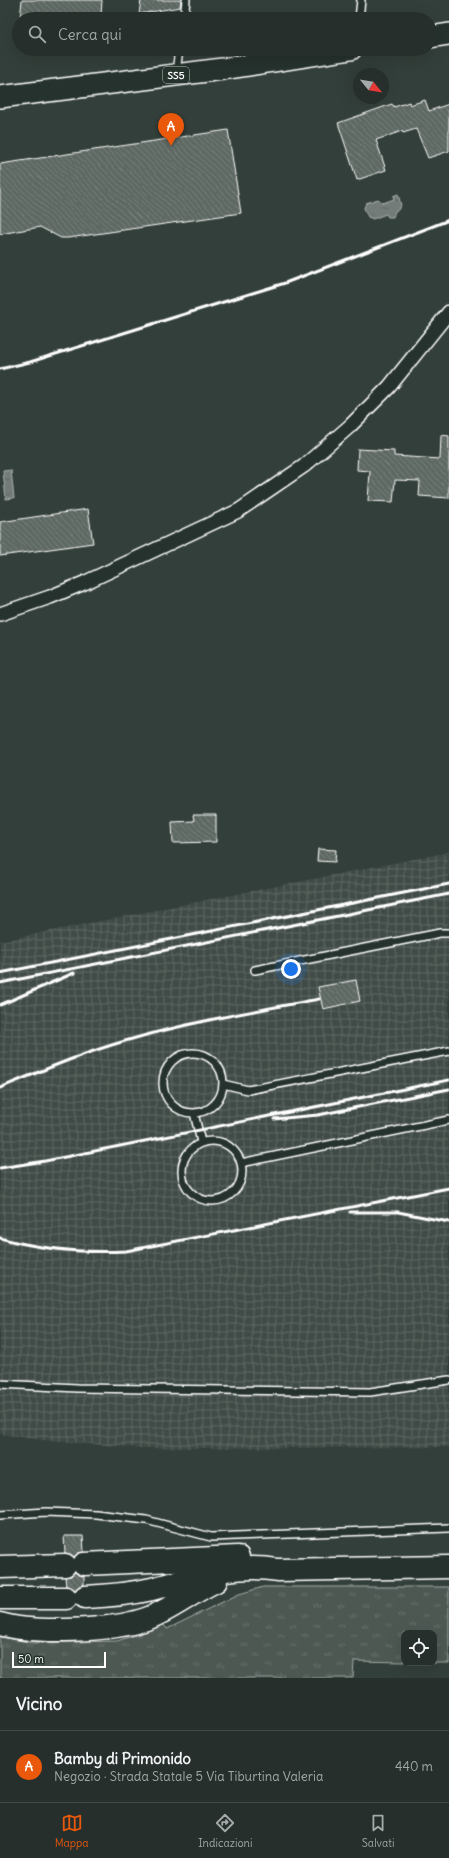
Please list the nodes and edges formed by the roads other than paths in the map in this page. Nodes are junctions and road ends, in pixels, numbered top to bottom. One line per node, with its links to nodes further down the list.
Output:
1 (186, 0): 3 (lane)
2 (361, 0): 4 (lane)
3 (185, 12)
4 (360, 12)
5 (449, 34): 6 (main road)
6 (437, 36)
7 (178, 56): 9 (lane)
8 (306, 56): 9 (main road, SS5)
9 (176, 75): 10 (main road, SS5)
10 (0, 97)
11 (449, 312): 12 (street)
12 (0, 614)
13 (449, 933): 14 (lane)
14 (255, 970)
15 (449, 1051): 16 (lane)
16 (223, 1084): 17 (lane); 17 (lane)
17 (194, 1113): 19 (lane)
18 (449, 1120): 20 (lane)
19 (201, 1142): 20 (lane); 20 (lane)
20 (241, 1163)
21 (449, 1380): 22 (lane)
22 (0, 1384)
23 (0, 1515): 24 (lane)
24 (449, 1528)
25 (449, 1555): 26 (highway)
26 (0, 1567)
27 (449, 1567): 28 (highway)
28 (278, 1570): 29 (highway); 30 (highway)
29 (0, 1598)
30 (0, 1624)

